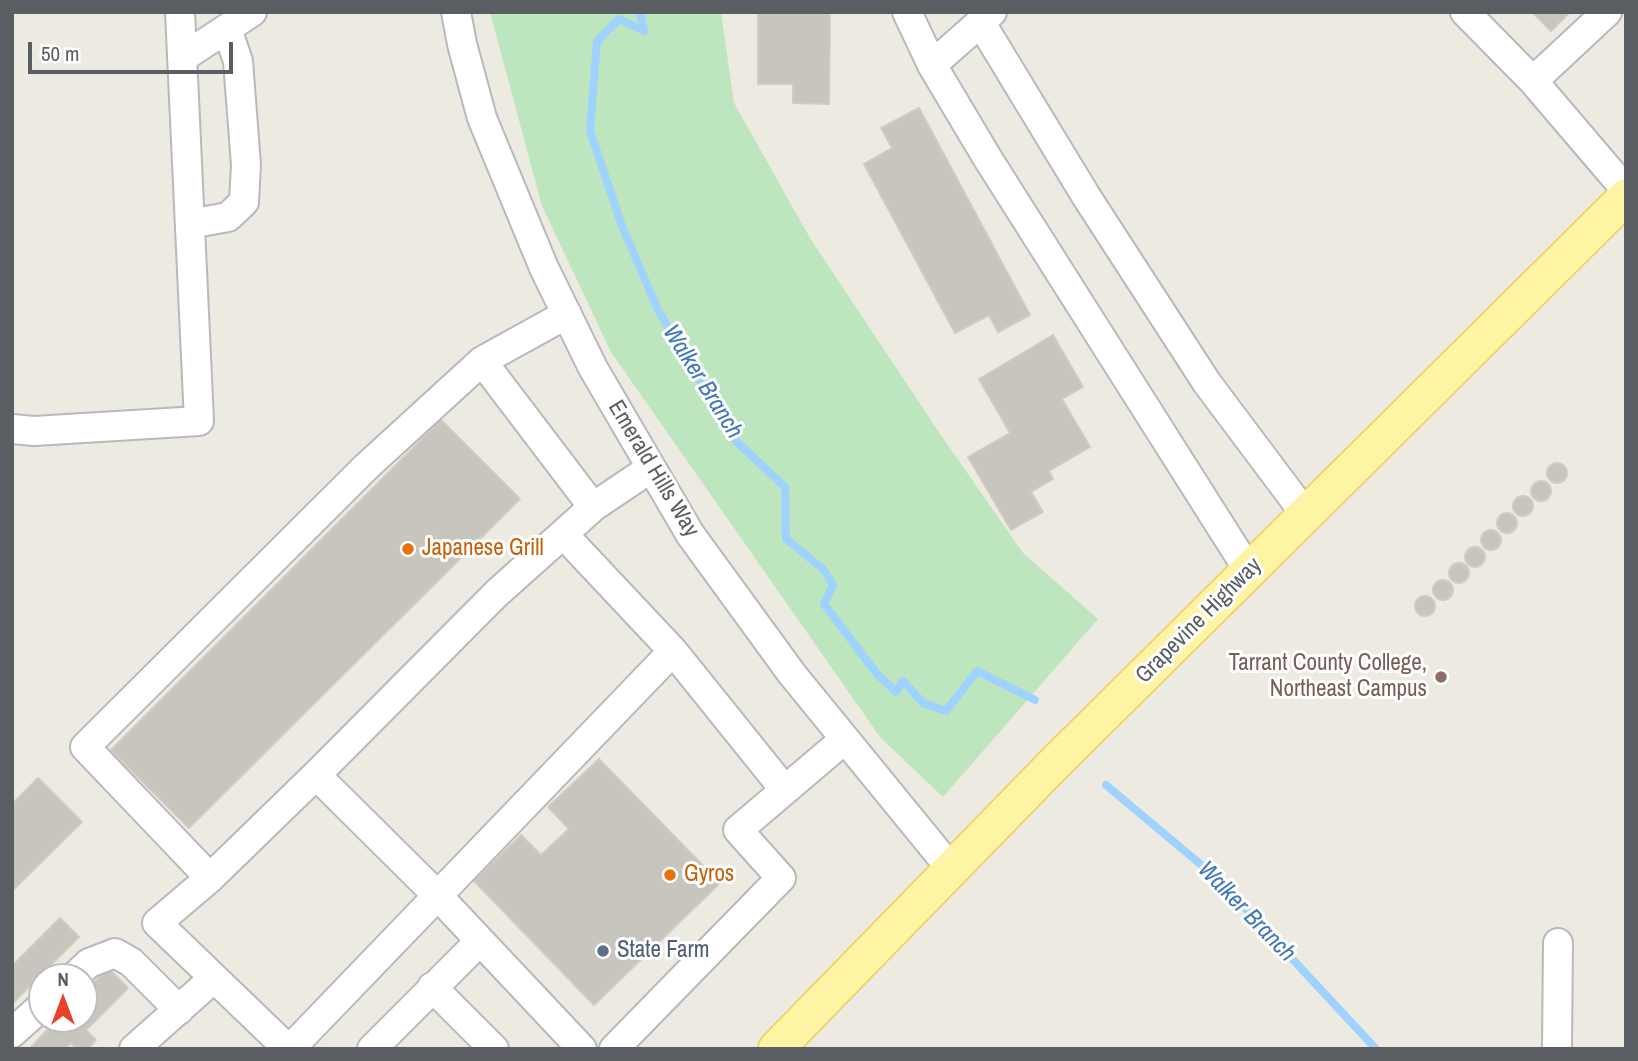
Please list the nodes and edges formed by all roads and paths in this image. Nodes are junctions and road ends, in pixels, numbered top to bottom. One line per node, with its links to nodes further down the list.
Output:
1 (180, 12): 9 (street)
2 (252, 12): 8 (street)
3 (456, 12): 15 (street, Emerald Hills Way)
4 (907, 12): 10 (street)
5 (1465, 12): 11 (street)
6 (1607, 12): 11 (street)
7 (986, 18): 10 (street); 20 (street)
8 (227, 29): 9 (street); 14 (street)
9 (182, 58): 14 (street)
10 (932, 65): 22 (street)
11 (1532, 81): 12 (street)
12 (1626, 190)
13 (1626, 197): 20 (main road, Grapevine Highway)
14 (190, 224): 17 (street)
15 (567, 314): 16 (street); 18 (street, Emerald Hills Way)
16 (482, 361): 19 (street); 28 (street)
17 (12, 429)
18 (651, 468): 19 (street); 24 (street, Emerald Hills Way)
19 (593, 507): 21 (street)
20 (1306, 515): 22 (main road, Grapevine Highway)
21 (563, 534): 23 (street); 25 (street)
22 (1249, 571): 27 (main road, Grapevine Highway)
23 (673, 651): 26 (street); 29 (street)
24 (845, 739): 26 (street); 27 (street, Emerald Hills Way)
25 (316, 775): 28 (street); 29 (street)
26 (784, 789): 43 (street)
27 (952, 870): 44 (main road, Grapevine Highway)
28 (210, 878): 33 (street)
29 (438, 896): 30 (street); 40 (street)
30 (480, 941): 34 (street); 39 (street)
31 (1558, 943): 45 (street)
32 (91, 963): 35 (street)
33 (214, 978): 35 (street); 40 (street)
34 (432, 987): 41 (street); 42 (street)
35 (179, 1010): 38 (street)
36 (28, 1019): 37 (street)
37 (12, 1033)
38 (152, 1044)
39 (581, 1048)
40 (289, 1049)
41 (372, 1049)
42 (495, 1049)
43 (614, 1049)
44 (776, 1049)
45 (1557, 1049)

